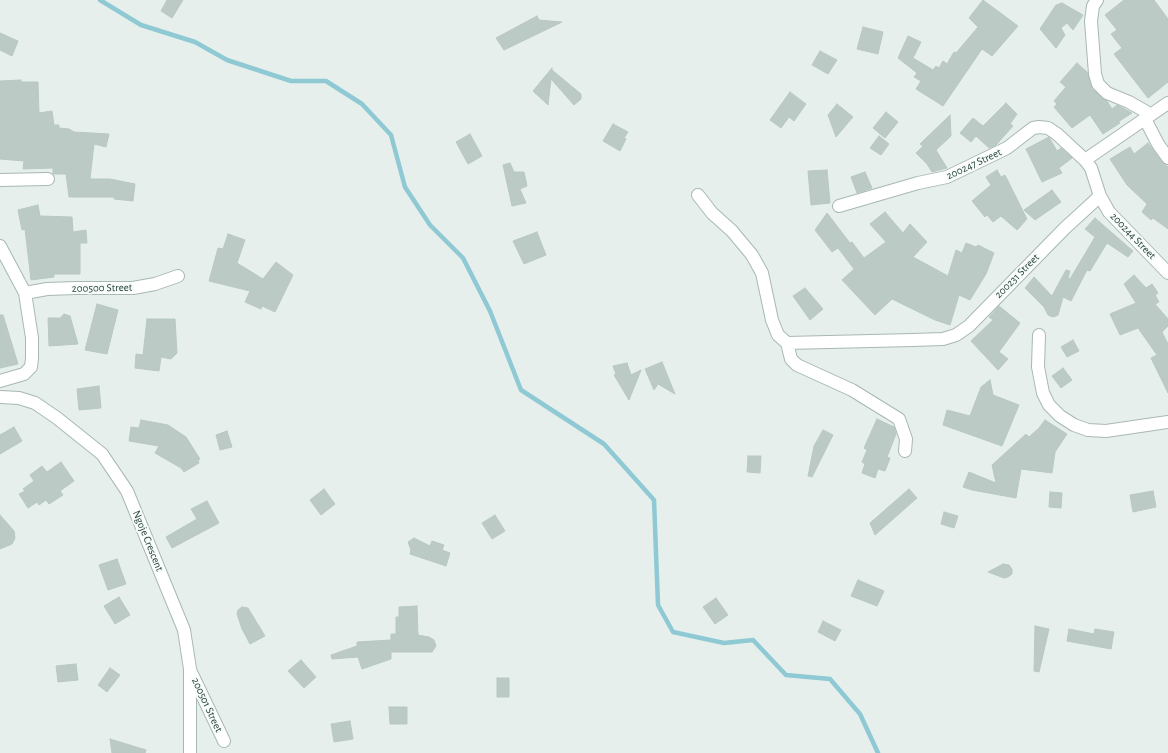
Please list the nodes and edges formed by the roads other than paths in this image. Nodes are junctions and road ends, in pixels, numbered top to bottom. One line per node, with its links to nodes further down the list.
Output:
1 (1092, 2): 3 (street)
2 (1168, 103): 3 (street)
3 (1147, 116): 4 (street); 5 (street)
4 (1168, 158)
5 (1085, 160): 9 (street); 10 (street, 200247 Street)
6 (48, 179): 7 (street)
7 (0, 180)
8 (698, 195): 16 (street)
9 (1100, 196): 12 (street, 200244 Street); 16 (street, 200231 Street)
10 (839, 206)
11 (0, 246): 14 (street)
12 (1168, 273)
13 (178, 276): 14 (street, 200500 Street)
14 (25, 293): 17 (street)
15 (1039, 335): 19 (street)
16 (787, 343): 20 (street)
17 (0, 381)
18 (0, 396): 21 (street, Ngoje Crescent)
19 (1168, 422)
20 (905, 451)
21 (190, 669): 22 (street, 200501 Street); 23 (street, Ngoje Crescent)
22 (224, 741)
23 (190, 753)

